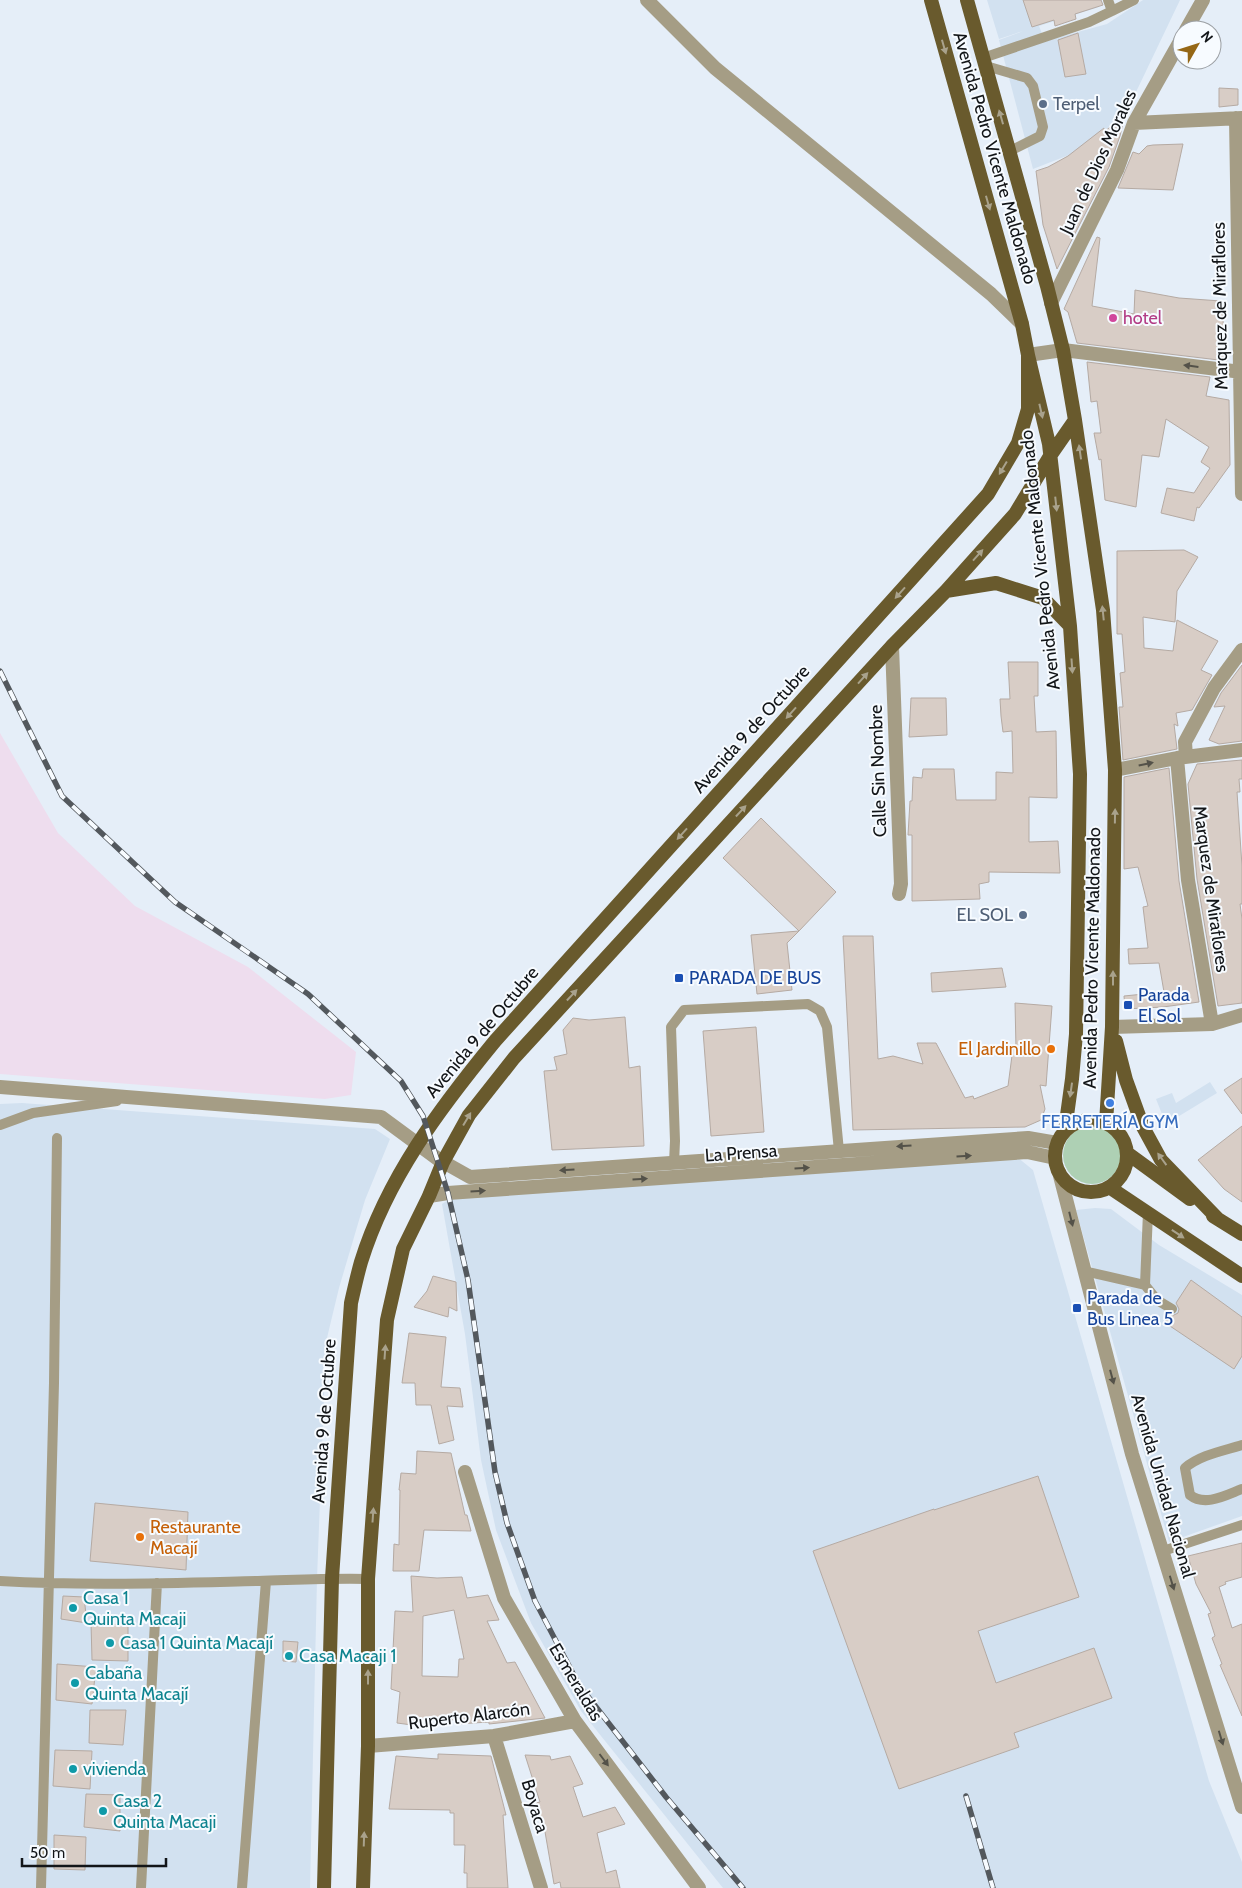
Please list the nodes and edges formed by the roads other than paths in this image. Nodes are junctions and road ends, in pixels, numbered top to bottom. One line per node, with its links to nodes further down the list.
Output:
1 (647, 0): 15 (street)
2 (931, 0): 15 (main road, Avenida Pedro Vicente Maldonado, one-way to 15)
3 (967, 0): 10 (main road, Avenida Pedro Vicente Maldonado)
4 (1108, 0): 7 (lane)
5 (1134, 0): 7 (lane)
6 (1203, 0): 8 (street)
7 (1112, 11): 10 (lane)
8 (1192, 20)
9 (1172, 56): 12 (street, Juan de Dios Morales)
10 (985, 62): 13 (main road, Avenida Pedro Vicente Maldonado, one-way to 10); 13 (lane)
11 (1239, 118): 12 (street); 18 (street, Marquez de Miraflores)
12 (1134, 123): 14 (street, Juan de Dios Morales)
13 (1010, 151): 14 (main road, Avenida Pedro Vicente Maldonado)
14 (1051, 303): 16 (main road, Avenida Pedro Vicente Maldonado)
15 (1022, 324): 17 (main road, Avenida Pedro Vicente Maldonado)
16 (1062, 350): 17 (street); 18 (street, one-way to 16); 19 (main road, Avenida Pedro Vicente Maldonado)
17 (1028, 355): 20 (main road, Avenida Pedro Vicente Maldonado, one-way to 20); 39 (main road, Avenida 9 de Octubre, one-way to 39)
18 (1241, 372): 21 (street, Marquez de Miraflores)
19 (1075, 420): 20 (main road); 28 (main road, Avenida Pedro Vicente Maldonado, one-way to 19)
20 (1050, 456): 22 (main road, one-way to 20); 23 (main road, Avenida Pedro Vicente Maldonado, one-way to 23)
21 (1242, 494)
22 (946, 592): 23 (main road); 24 (main road)
23 (1070, 626): 37 (main road, Avenida Pedro Vicente Maldonado, one-way to 37)
24 (892, 646): 29 (street, Calle Sin Nombre); 44 (main road, one-way to 24)
25 (1242, 650): 27 (street, Marquez de Miraflores)
26 (1242, 750): 27 (street)
27 (1181, 757): 28 (street, one-way to 27); 31 (street, Marquez de Miraflores)
28 (1115, 770): 32 (main road, Avenida Pedro Vicente Maldonado, one-way to 28)
29 (899, 894)
30 (1242, 1015): 31 (street)
31 (1212, 1024): 32 (street)
32 (1112, 1027): 35 (main road, Avenida Pedro Vicente Maldonado); 50 (main road, one-way to 32)
33 (0, 1087): 34 (street)
34 (136, 1098): 36 (lane); 39 (street)
35 (1106, 1123): 37 (main road); 42 (main road)
36 (0, 1125)
37 (1066, 1130): 40 (main road, Avenida Pedro Vicente Maldonado)
38 (57, 1138): 66 (lane)
39 (418, 1142): 44 (street); 61 (main road, Avenida 9 de Octubre)
40 (1057, 1143): 41 (street, La Prensa, one-way to 41); 43 (main road, Avenida Pedro Vicente Maldonado)
41 (839, 1151): 45 (street, La Prensa); 45 (lane)
42 (1127, 1153): 47 (main road); 50 (main road)
43 (1055, 1158): 46 (main road, Avenida Pedro Vicente Maldonado); 48 (street, La Prensa, one-way to 43)
44 (443, 1162): 45 (street, La Prensa, one-way to 44); 48 (main road)
45 (674, 1162)
46 (1059, 1172): 47 (main road); 52 (street, Avenida Unidad Nacional, one-way to 52)
47 (1109, 1187): 49 (main road)
48 (429, 1196): 62 (main road, one-way to 48)
49 (1148, 1212): 53 (main road, one-way to 53); 54 (lane)
50 (1219, 1220): 51 (main road)
51 (1242, 1234)
52 (1084, 1271): 54 (lane); 60 (street, Avenida Unidad Nacional, one-way to 60)
53 (1242, 1276)
54 (1145, 1285): 55 (lane)
55 (1172, 1309)
56 (1242, 1446): 58 (lane)
57 (465, 1472): 67 (street, Esmeraldas)
58 (1242, 1489)
59 (1242, 1525): 60 (lane)
60 (1163, 1551): 70 (street, Avenida Unidad Nacional, one-way to 70)
61 (332, 1578): 62 (lane); 64 (lane); 74 (main road, Avenida 9 de Octubre)
62 (368, 1579): 69 (main road, one-way to 62)
63 (0, 1581): 66 (lane)
64 (266, 1581): 65 (lane); 73 (lane)
65 (157, 1583): 66 (lane); 72 (lane)
66 (49, 1584): 71 (lane)
67 (575, 1721): 68 (street, Ruperto Alarcón); 77 (street, Esmeraldas, one-way to 77)
68 (494, 1736): 69 (street, Ruperto Alarcón); 76 (street, Boyaca)
69 (368, 1746): 75 (main road, one-way to 69)
70 (1242, 1806)
71 (41, 1888)
72 (141, 1888)
73 (242, 1888)
74 (324, 1888)
75 (363, 1888)
76 (541, 1888)
77 (699, 1888)

